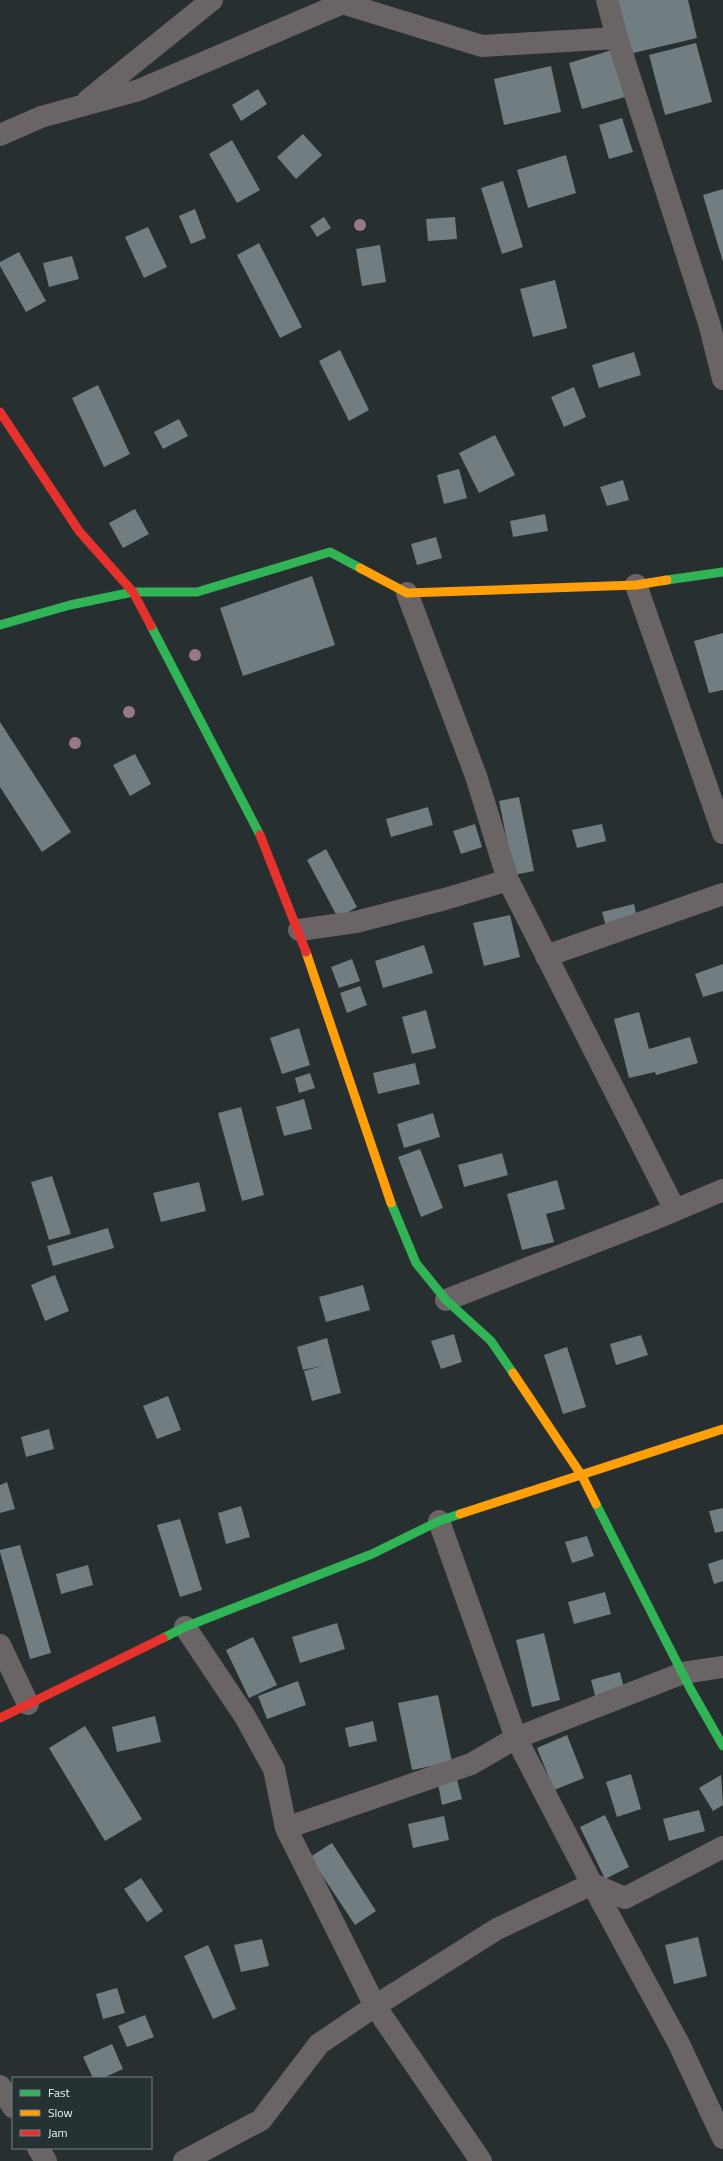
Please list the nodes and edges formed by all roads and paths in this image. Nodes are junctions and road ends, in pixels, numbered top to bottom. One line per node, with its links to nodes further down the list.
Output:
1 (212, 0): 5 (street)
2 (607, 0): 4 (street)
3 (346, 2): 4 (street); 5 (street)
4 (617, 38): 7 (street)
5 (83, 104): 6 (street)
6 (0, 135)
7 (723, 379)
8 (0, 412): 11 (street)
9 (723, 572): 10 (street)
10 (636, 585): 12 (street); 14 (street)
11 (133, 592): 12 (street); 13 (street); 17 (street)
12 (407, 593): 15 (street)
13 (0, 625)
14 (723, 833)
15 (508, 880): 17 (street); 18 (street)
16 (723, 894): 18 (street)
17 (299, 930): 21 (street)
18 (546, 956): 20 (street)
19 (723, 1190): 20 (street)
20 (676, 1210): 21 (street)
21 (446, 1300): 23 (street)
22 (723, 1429): 23 (street)
23 (582, 1476): 24 (street); 28 (street)
24 (439, 1521): 25 (street); 31 (street)
25 (185, 1627): 29 (street); 33 (street)
26 (0, 1645): 29 (street)
27 (723, 1667): 28 (street)
28 (683, 1673): 31 (street); 32 (street)
29 (28, 1704): 30 (street)
30 (0, 1718)
31 (516, 1738): 33 (street); 35 (street)
32 (723, 1746)
33 (286, 1828): 36 (street)
34 (723, 1847): 35 (street)
35 (592, 1884): 36 (street); 39 (street)
36 (375, 2006): 42 (street); 43 (street)
37 (0, 2086): 38 (street)
38 (12, 2105)
39 (723, 2138)
40 (39, 2149): 41 (street)
41 (46, 2161)
42 (184, 2161)
43 (481, 2161)

